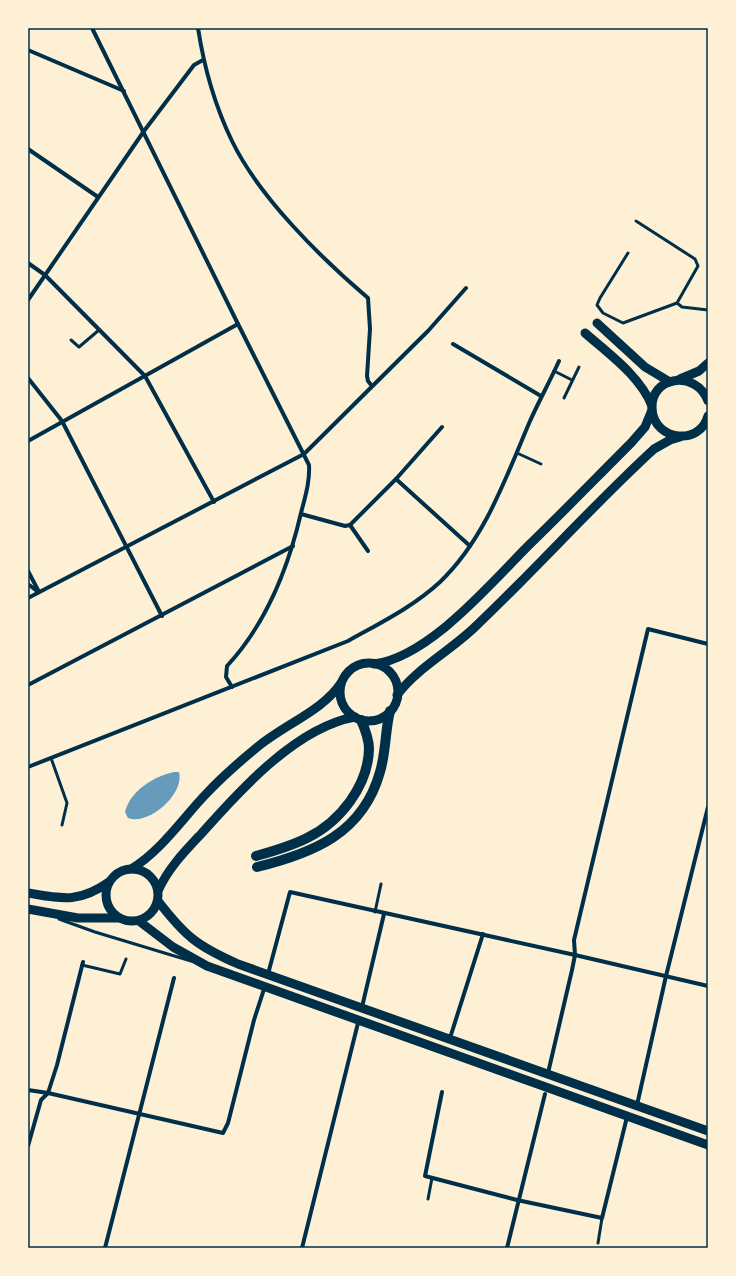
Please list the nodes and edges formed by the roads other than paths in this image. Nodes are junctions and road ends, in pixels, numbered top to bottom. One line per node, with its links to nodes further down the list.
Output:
1 (92, 28): 5 (street)
2 (198, 28): 4 (street)
3 (28, 50): 5 (street)
4 (203, 60): 6 (street); 32 (street)
5 (124, 91): 6 (street)
6 (144, 131): 8 (street); 18 (street)
7 (28, 149): 8 (street)
8 (98, 197): 12 (street)
9 (636, 221): 15 (lane)
10 (628, 253): 15 (lane)
11 (28, 263): 12 (street)
12 (45, 275): 14 (street); 19 (street)
13 (466, 288): 32 (street)
14 (28, 300)
15 (676, 303): 16 (lane)
16 (708, 310)
17 (597, 323): 31 (main road)
18 (238, 324): 27 (street); 43 (street)
19 (99, 330): 21 (lane); 27 (street)
20 (585, 333): 36 (main road)
21 (71, 340)
22 (452, 344): 33 (street)
23 (559, 361): 26 (street)
24 (708, 363): 30 (main road)
25 (579, 367): 29 (lane)
26 (554, 371): 29 (lane); 33 (street)
27 (145, 376): 38 (street); 46 (street)
28 (28, 378): 38 (street)
29 (572, 380): 34 (lane)
30 (680, 380): 31 (main road); 35 (main road)
31 (670, 382): 36 (main road)
32 (372, 386): 43 (street)
33 (541, 396): 42 (street)
34 (564, 398)
35 (708, 401)
36 (652, 408): 40 (main road); 59 (main road)
37 (708, 416): 40 (main road)
38 (62, 421): 41 (street); 51 (street)
39 (442, 427): 45 (street)
40 (680, 437): 63 (main road)
41 (28, 441)
42 (516, 453): 44 (lane); 50 (street)
43 (304, 454): 46 (street); 47 (street)
44 (541, 464)
45 (396, 479): 48 (street); 50 (street)
46 (214, 502): 51 (street)
47 (301, 514): 48 (street); 49 (street)
48 (350, 525): 52 (street)
49 (293, 546): 57 (street); 62 (street)
50 (470, 546): 62 (street)
51 (126, 547): 55 (street); 57 (street)
52 (368, 551)
53 (28, 571): 55 (street)
54 (28, 584): 55 (street)
55 (39, 592): 56 (street)
56 (28, 598)
57 (162, 616): 61 (street)
58 (708, 644): 84 (street)
59 (374, 664): 60 (main road); 63 (main road)
60 (341, 683): 65 (main road); 72 (main road)
61 (28, 685)
62 (232, 687): 66 (street)
63 (397, 695): 64 (main road)
64 (390, 711): 65 (main road); 71 (highway)
65 (358, 718): 70 (highway); 75 (main road)
66 (51, 758): 67 (street); 69 (lane)
67 (28, 767)
68 (708, 807): 89 (street)
69 (62, 825)
70 (256, 856)
71 (258, 867)
72 (131, 869): 73 (main road); 75 (main road)
73 (109, 882): 76 (main road); 81 (main road)
74 (381, 884): 79 (lane)
75 (158, 891): 77 (main road)
76 (28, 893)
77 (158, 901): 82 (main road); 88 (main road)
78 (32, 910): 81 (main road); 87 (lane)
79 (375, 912): 80 (street); 88 (street)
80 (384, 914): 83 (street); 93 (street)
81 (119, 918): 82 (main road)
82 (139, 921): 87 (main road)
83 (483, 934): 84 (street); 95 (street)
84 (575, 954): 89 (street); 96 (street)
85 (126, 959): 86 (lane)
86 (82, 963): 99 (street)
87 (207, 966): 91 (main road)
88 (268, 974): 93 (main road)
89 (666, 976): 92 (street); 101 (street)
90 (174, 978): 102 (street)
91 (265, 986): 94 (main road); 102 (street)
92 (708, 986)
93 (362, 1008): 95 (main road)
94 (359, 1020): 103 (main road); 113 (street)
95 (450, 1038): 96 (main road)
96 (548, 1073): 101 (main road)
97 (28, 1090): 99 (street)
98 (442, 1092): 107 (street)
99 (48, 1093): 102 (street); 106 (street)
100 (545, 1094): 109 (street)
101 (637, 1105): 104 (main road)
102 (139, 1114): 112 (street)
103 (628, 1115): 105 (main road); 110 (street)
104 (708, 1131)
105 (708, 1145)
106 (28, 1146)
107 (432, 1178): 108 (lane); 109 (street)
108 (428, 1199)
109 (517, 1200): 110 (street); 114 (street)
110 (602, 1218): 111 (lane)
111 (598, 1243)
112 (105, 1248)
113 (302, 1248)
114 (507, 1248)

